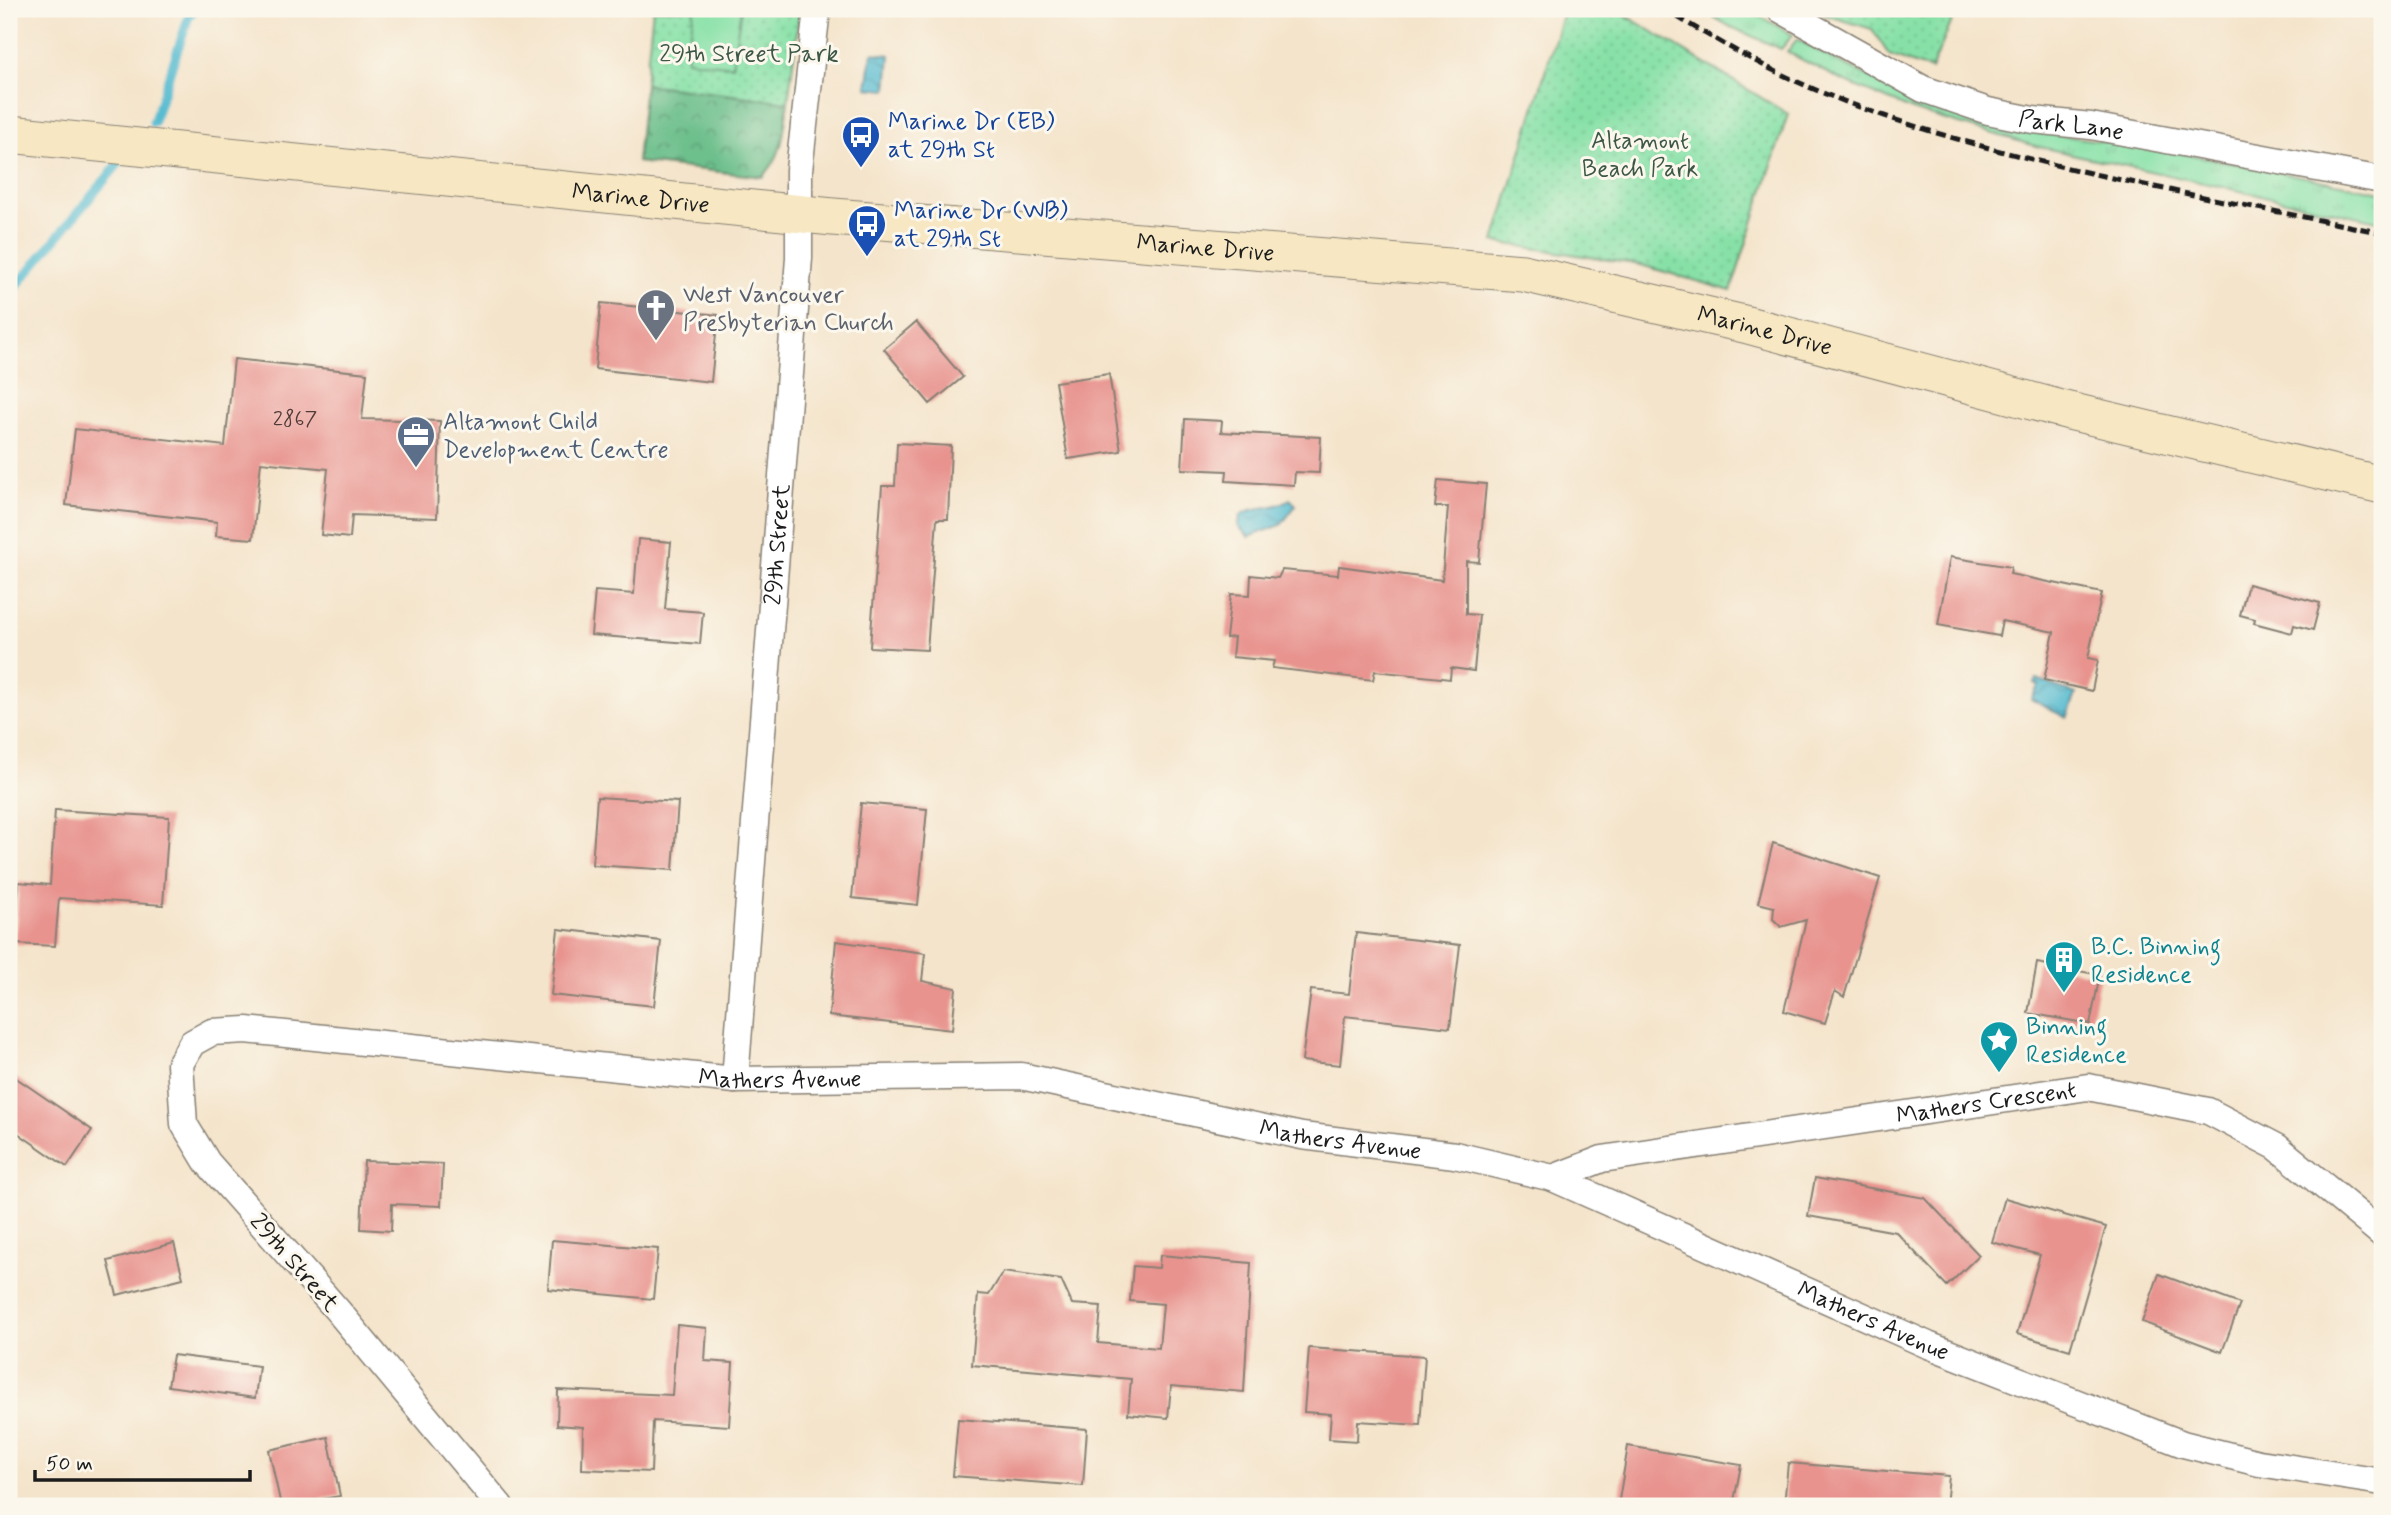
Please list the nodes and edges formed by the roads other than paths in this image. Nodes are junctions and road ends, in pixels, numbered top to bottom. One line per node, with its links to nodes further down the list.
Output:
1 (817, 9): 5 (street, 29th Street)
2 (1780, 9): 4 (street, Park Lane)
3 (9, 134): 5 (main road, Marine Drive)
4 (2382, 180)
5 (798, 214): 6 (main road, Marine Drive); 8 (street, 29th Street)
6 (2382, 485)
7 (246, 1030): 8 (street, Mathers Avenue); 12 (street, 29th Street)
8 (735, 1080): 9 (street, Mathers Avenue)
9 (1553, 1178): 10 (street, Mathers Crescent); 11 (street, Mathers Avenue)
10 (2382, 1234)
11 (2382, 1482)
12 (500, 1506)

